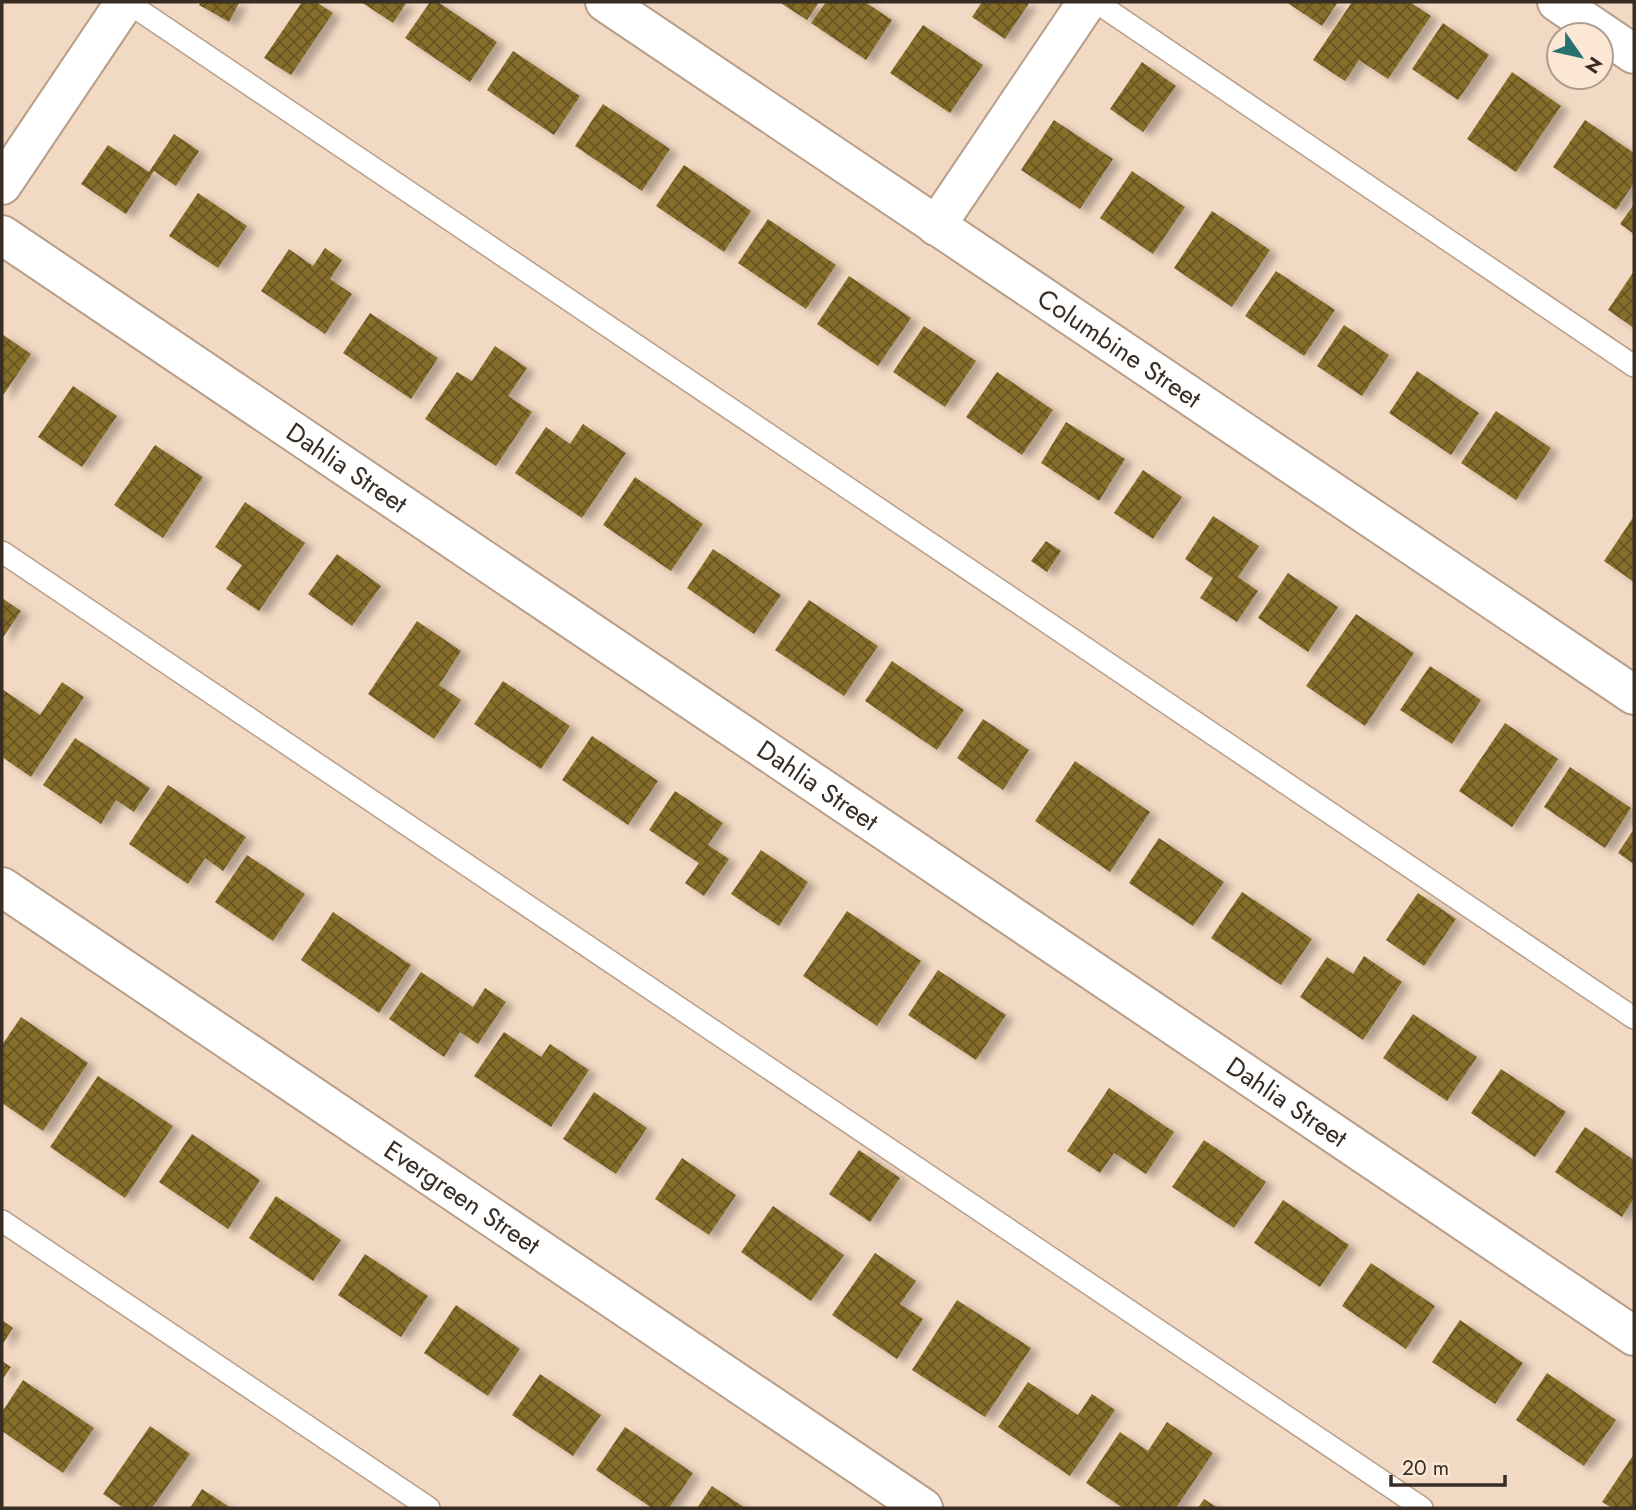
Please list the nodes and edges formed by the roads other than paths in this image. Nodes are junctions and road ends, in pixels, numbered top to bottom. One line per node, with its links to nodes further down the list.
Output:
1 (126, 2): 7 (street); 14 (lane)
2 (605, 2): 8 (street, Columbine Street)
3 (1087, 2): 8 (street)
4 (1096, 2): 10 (lane)
5 (1557, 2): 6 (street)
6 (1634, 54)
7 (2, 185)
8 (936, 226): 12 (street, Columbine Street)
9 (2, 235): 16 (street, Dahlia Street)
10 (1634, 366)
11 (2, 552): 19 (lane)
12 (1634, 695)
13 (2, 887): 18 (street, Evergreen Street)
14 (1634, 1018)
15 (2, 1221): 17 (lane)
16 (1634, 1336)
17 (429, 1508)
18 (923, 1508)
19 (1422, 1508)

